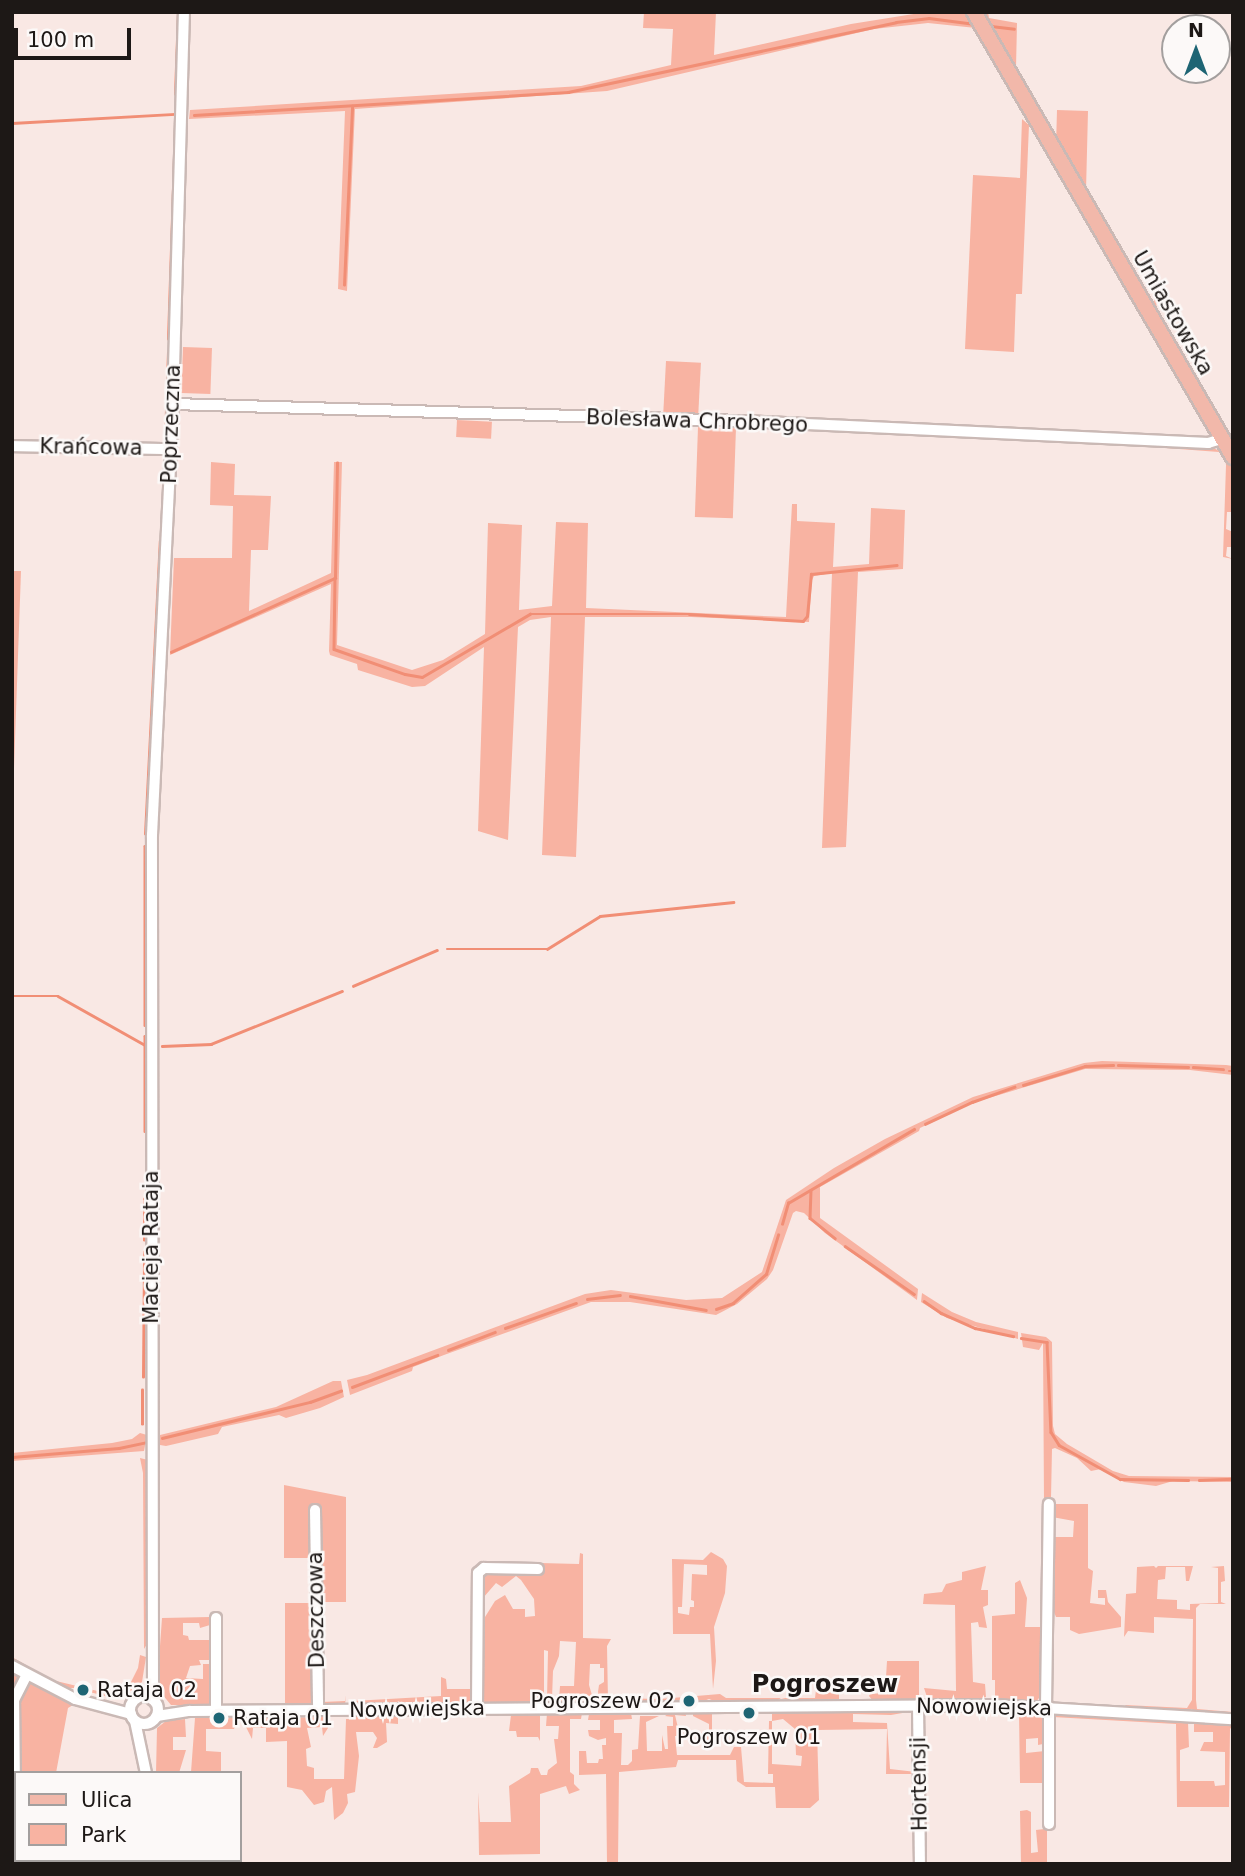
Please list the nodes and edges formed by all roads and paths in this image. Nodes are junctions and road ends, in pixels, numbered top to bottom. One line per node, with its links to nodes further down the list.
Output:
1 (184, 12): 3 (street, Poprzeczna)
2 (974, 12): 4 (main road, Umiastowska)
3 (173, 404): 4 (street, Bolesława Chrobrego); 6 (street, Poprzeczna)
4 (1221, 439): 7 (main road, Umiastowska)
5 (12, 446): 6 (street, Krańcowa)
6 (171, 449): 8 (street, Poprzeczna)
7 (1233, 457)
8 (152, 835): 13 (street, Macieja Rataja)
9 (1049, 1504): 19 (street)
10 (315, 1510): 21 (street, Deszczowa)
11 (538, 1569): 20 (street)
12 (216, 1618): 23 (street)
13 (151, 1659): 16 (street, Macieja Rataja); 22 (street, Macieja Rataja)
14 (12, 1666): 15 (street)
15 (27, 1675): 18 (street); 27 (street)
16 (136, 1700): 18 (street); 22 (street); 24 (street, Macieja Rataja)
17 (918, 1705): 19 (street, Nowowiejska); 20 (street, Nowowiejska); 30 (street, Hortensji)
18 (97, 1706): 24 (street)
19 (1048, 1707): 25 (street, Nowowiejska); 29 (street)
20 (477, 1708): 21 (street, Nowowiejska)
21 (318, 1710): 23 (street, Nowowiejska)
22 (154, 1711): 23 (street, Nowowiejska); 24 (street); 26 (street, Macieja Rataja)
23 (216, 1712)
24 (133, 1718): 26 (street, Macieja Rataja)
25 (1233, 1720)
26 (142, 1753): 28 (street, Macieja Rataja)
27 (15, 1771)
28 (146, 1771)
29 (1049, 1824)
30 (920, 1864)

